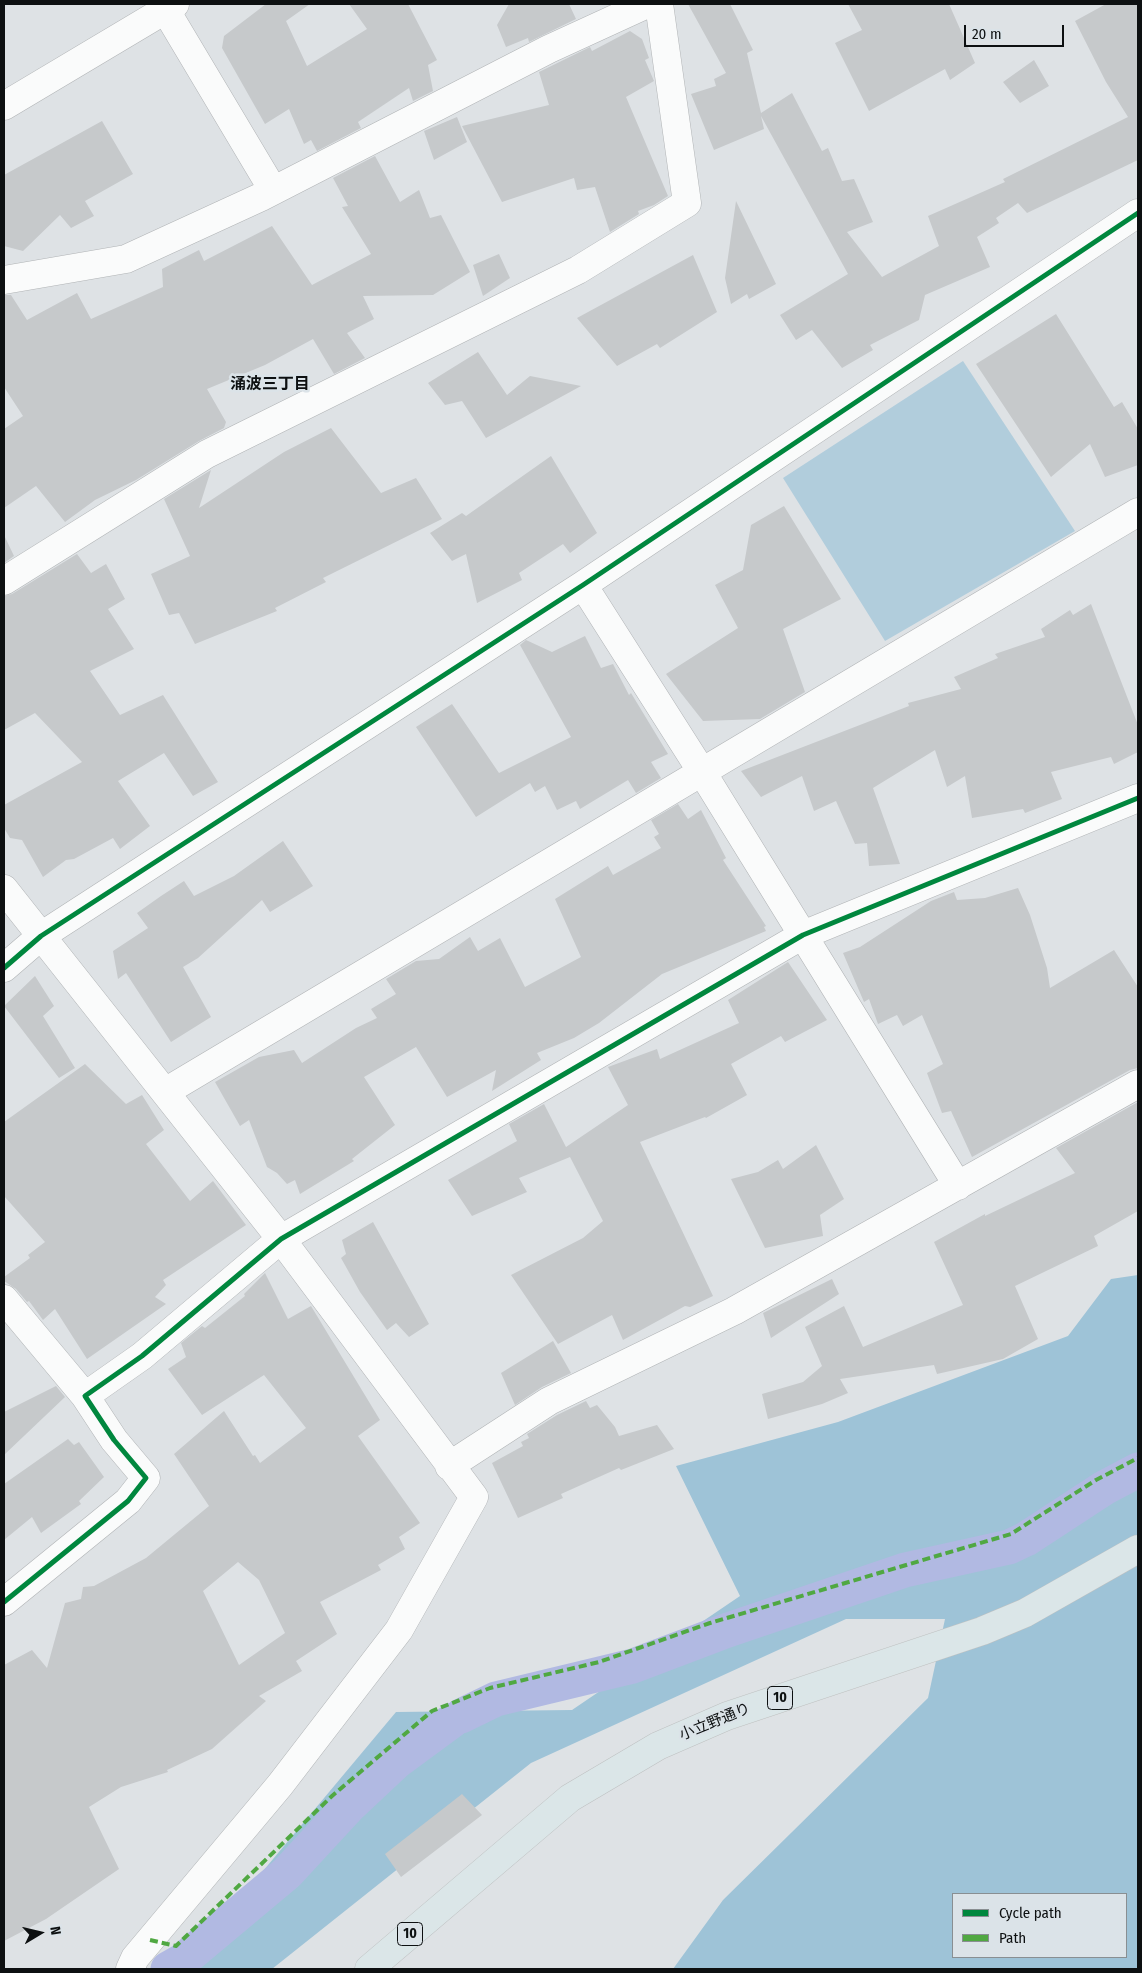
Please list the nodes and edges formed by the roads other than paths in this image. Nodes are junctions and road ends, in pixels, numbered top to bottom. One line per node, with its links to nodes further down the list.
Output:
1 (648, 4): 5 (street)
2 (658, 4): 9 (street)
3 (168, 6): 4 (street); 5 (street)
4 (4, 106)
5 (274, 190): 7 (street)
6 (1138, 213): 10 (street)
7 (4, 280)
8 (1138, 512): 11 (street)
9 (4, 581)
10 (583, 585): 11 (street); 15 (street)
11 (702, 772): 14 (street); 18 (street)
12 (1138, 798): 14 (street)
13 (4, 889): 15 (street)
14 (803, 935): 19 (street); 20 (street)
15 (41, 936): 16 (street); 18 (street)
16 (4, 968)
17 (1138, 1084): 19 (street)
18 (165, 1092): 20 (street)
19 (958, 1186): 23 (street)
20 (281, 1238): 22 (street); 23 (street)
21 (4, 1299): 22 (street)
22 (84, 1396): 25 (street)
23 (449, 1466): 26 (street)
24 (1138, 1549): 27 (main road, 小立野通り / 10)
25 (4, 1602)
26 (130, 1969)
27 (369, 1969)

